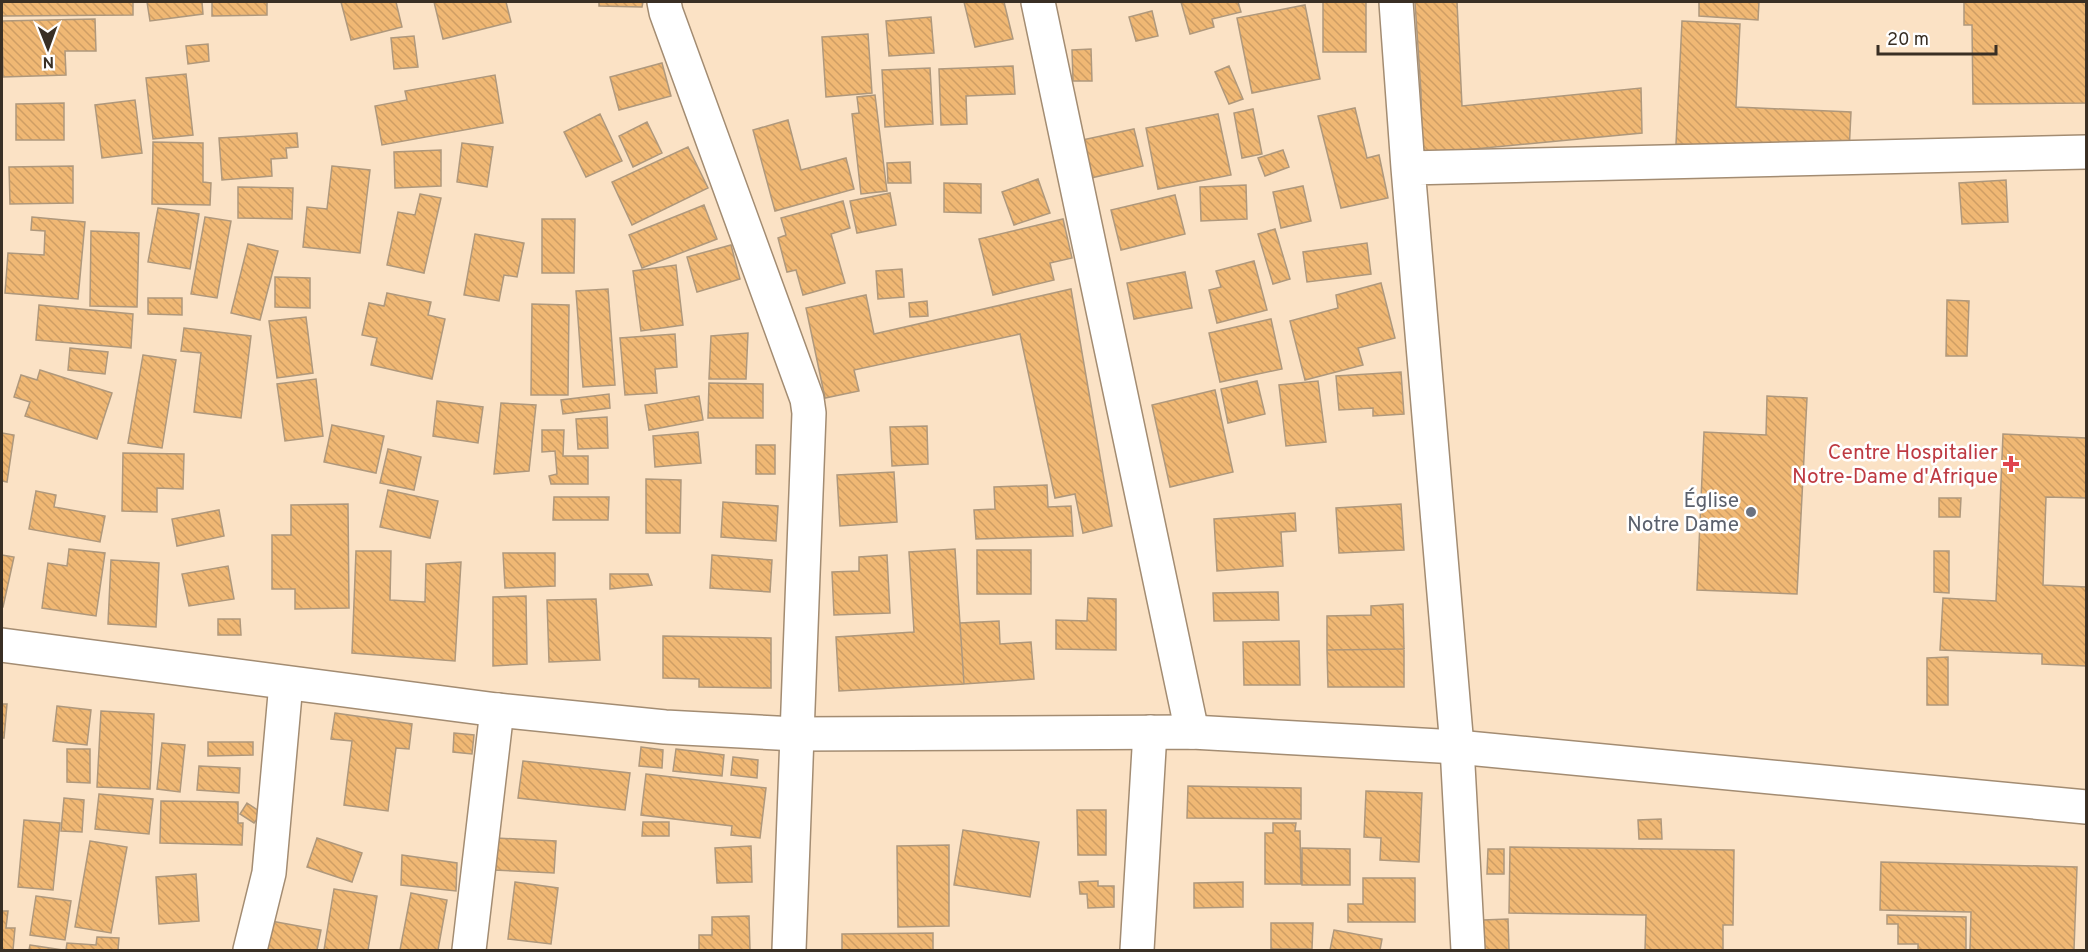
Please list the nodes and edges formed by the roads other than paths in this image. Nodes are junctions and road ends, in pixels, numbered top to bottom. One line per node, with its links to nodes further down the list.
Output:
1 (664, 2): 11 (street)
2 (1038, 2): 10 (street)
3 (1396, 2): 5 (street)
4 (2086, 152): 5 (street)
5 (1408, 168): 12 (street)
6 (2, 645): 7 (street)
7 (286, 683): 8 (street); 14 (street)
8 (497, 710): 11 (street); 15 (street)
9 (1150, 732): 10 (street); 11 (street); 17 (street)
10 (1192, 732): 12 (street)
11 (796, 734): 16 (street)
12 (1457, 747): 13 (street); 18 (street)
13 (2086, 807)
14 (250, 951)
15 (469, 951)
16 (789, 951)
17 (1137, 951)
18 (1468, 951)

